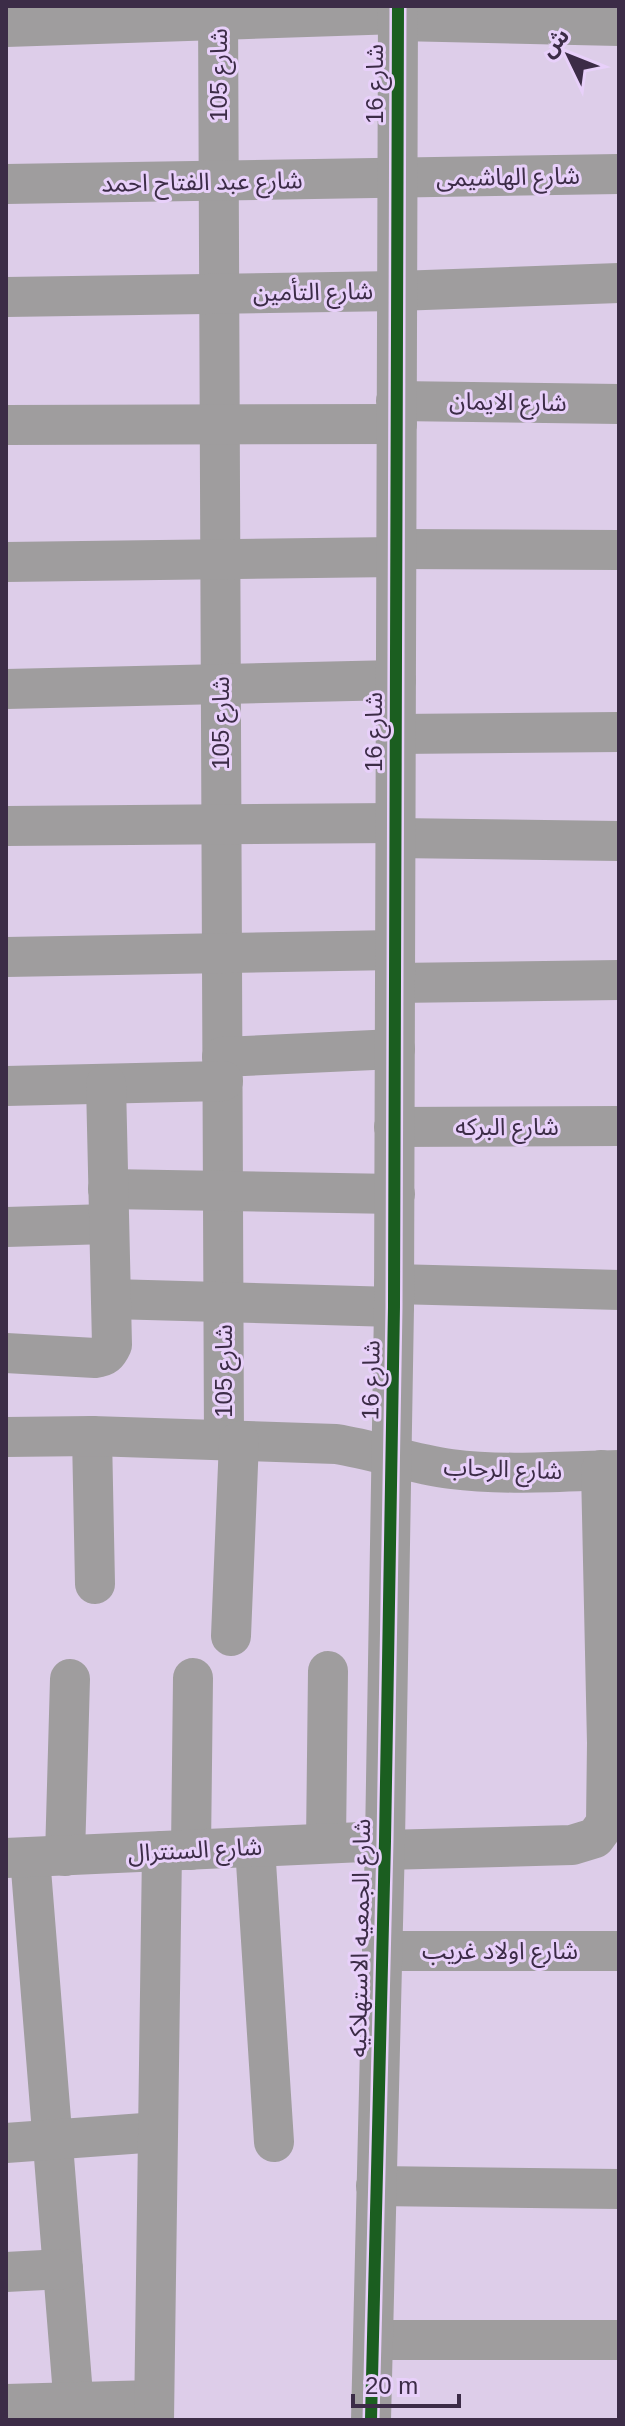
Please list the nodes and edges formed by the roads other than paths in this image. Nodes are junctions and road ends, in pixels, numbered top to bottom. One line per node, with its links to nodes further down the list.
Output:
1 (218, 13): 2 (street); 4 (street); 7 (street, شارع 105)
2 (398, 14): 3 (street); 6 (street, شارع 16)
3 (619, 26)
4 (6, 27)
5 (619, 174): 6 (street, شارع الهاشيمى)
6 (397, 179): 7 (street, شارع عبد الفتاح احمد); 10 (street, شارع 16)
7 (219, 181): 8 (street, شارع عبد الفتاح احمد); 11 (street, شارع 105)
8 (6, 184)
9 (619, 283): 10 (street, شارع التأمين)
10 (397, 291): 11 (street, شارع التأمين); 14 (street, شارع 16)
11 (220, 294): 12 (street, شارع التأمين); 16 (street, شارع 105)
12 (6, 297)
13 (619, 404): 14 (street, شارع الايمان)
14 (397, 413): 16 (street, شارع الايمان); 18 (street, شارع 16)
15 (6, 425): 16 (street, شارع الايمان)
16 (220, 425): 19 (street, شارع 105)
17 (619, 550): 18 (street)
18 (396, 553): 19 (street); 21 (street, شارع 16)
19 (220, 559): 20 (street); 22 (street, شارع 105)
20 (6, 562)
21 (396, 680): 22 (street); 25 (street, شارع 16)
22 (221, 685): 23 (street); 26 (street, شارع 105)
23 (6, 689)
24 (619, 732): 25 (street)
25 (396, 734): 28 (street, شارع 16)
26 (221, 824): 27 (street); 28 (street); 30 (street, شارع 105)
27 (6, 826)
28 (396, 831): 29 (street); 32 (street, شارع 16)
29 (619, 841)
30 (222, 953): 31 (street); 32 (street); 35 (street, شارع 105)
31 (6, 957)
32 (395, 966): 33 (street); 34 (street, شارع 16)
33 (619, 980)
34 (395, 1049): 35 (street); 39 (street, شارع 16)
35 (223, 1069): 36 (street); 40 (street, شارع 105)
36 (106, 1084): 37 (street); 42 (street)
37 (6, 1086)
38 (619, 1126): 39 (street, شارع البركه)
39 (394, 1127): 41 (street, شارع 16)
40 (223, 1191): 41 (street); 42 (street); 47 (street, شارع 105)
41 (395, 1194): 45 (street, شارع 16)
42 (108, 1206): 43 (street); 46 (street)
43 (6, 1227)
44 (619, 1290): 45 (street)
45 (394, 1296): 47 (street); 52 (street, شارع 16)
46 (111, 1299): 47 (street); 48 (street)
47 (224, 1302): 51 (street, شارع 105)
48 (6, 1353)
49 (92, 1436): 50 (street, شارع الرحاب); 51 (street, شارع الرحاب); 54 (street)
50 (6, 1437)
51 (231, 1441): 52 (street, شارع الرحاب); 56 (street, شارع 105)
52 (392, 1458): 53 (street, شارع الرحاب); 62 (street, شارع الجمعيه الاستهلاكيه)
53 (610, 1470): 55 (street)
54 (95, 1584)
55 (611, 1620): 60 (street)
56 (231, 1636)
57 (328, 1671): 61 (street)
58 (193, 1678): 64 (street)
59 (70, 1679): 65 (street)
60 (613, 1744): 62 (street, شارع السنترال)
61 (326, 1843): 62 (street, شارع السنترال); 63 (street, شارع السنترال)
62 (385, 1845): 66 (street, شارع الجمعيه الاستهلاكيه)
63 (255, 1847): 64 (street, شارع السنترال); 71 (street)
64 (176, 1850): 65 (street, شارع السنترال); 69 (street)
65 (34, 1857): 68 (street)
66 (382, 1951): 67 (street, شارع اولاد غريب); 73 (street, شارع الجمعيه الاستهلاكيه)
67 (619, 1951)
68 (24, 2002): 70 (street)
69 (158, 2132): 70 (street); 80 (street)
70 (53, 2140): 72 (street); 75 (street)
71 (274, 2142)
72 (6, 2143)
73 (376, 2186): 74 (street); 77 (street, شارع الجمعيه الاستهلاكيه)
74 (619, 2189)
75 (63, 2269): 76 (street); 81 (street)
76 (6, 2272)
77 (373, 2340): 78 (street); 82 (street, شارع الجمعيه الاستهلاكيه)
78 (619, 2340)
79 (6, 2404): 81 (street)
80 (154, 2410): 81 (street)
81 (74, 2411)
82 (371, 2420)

